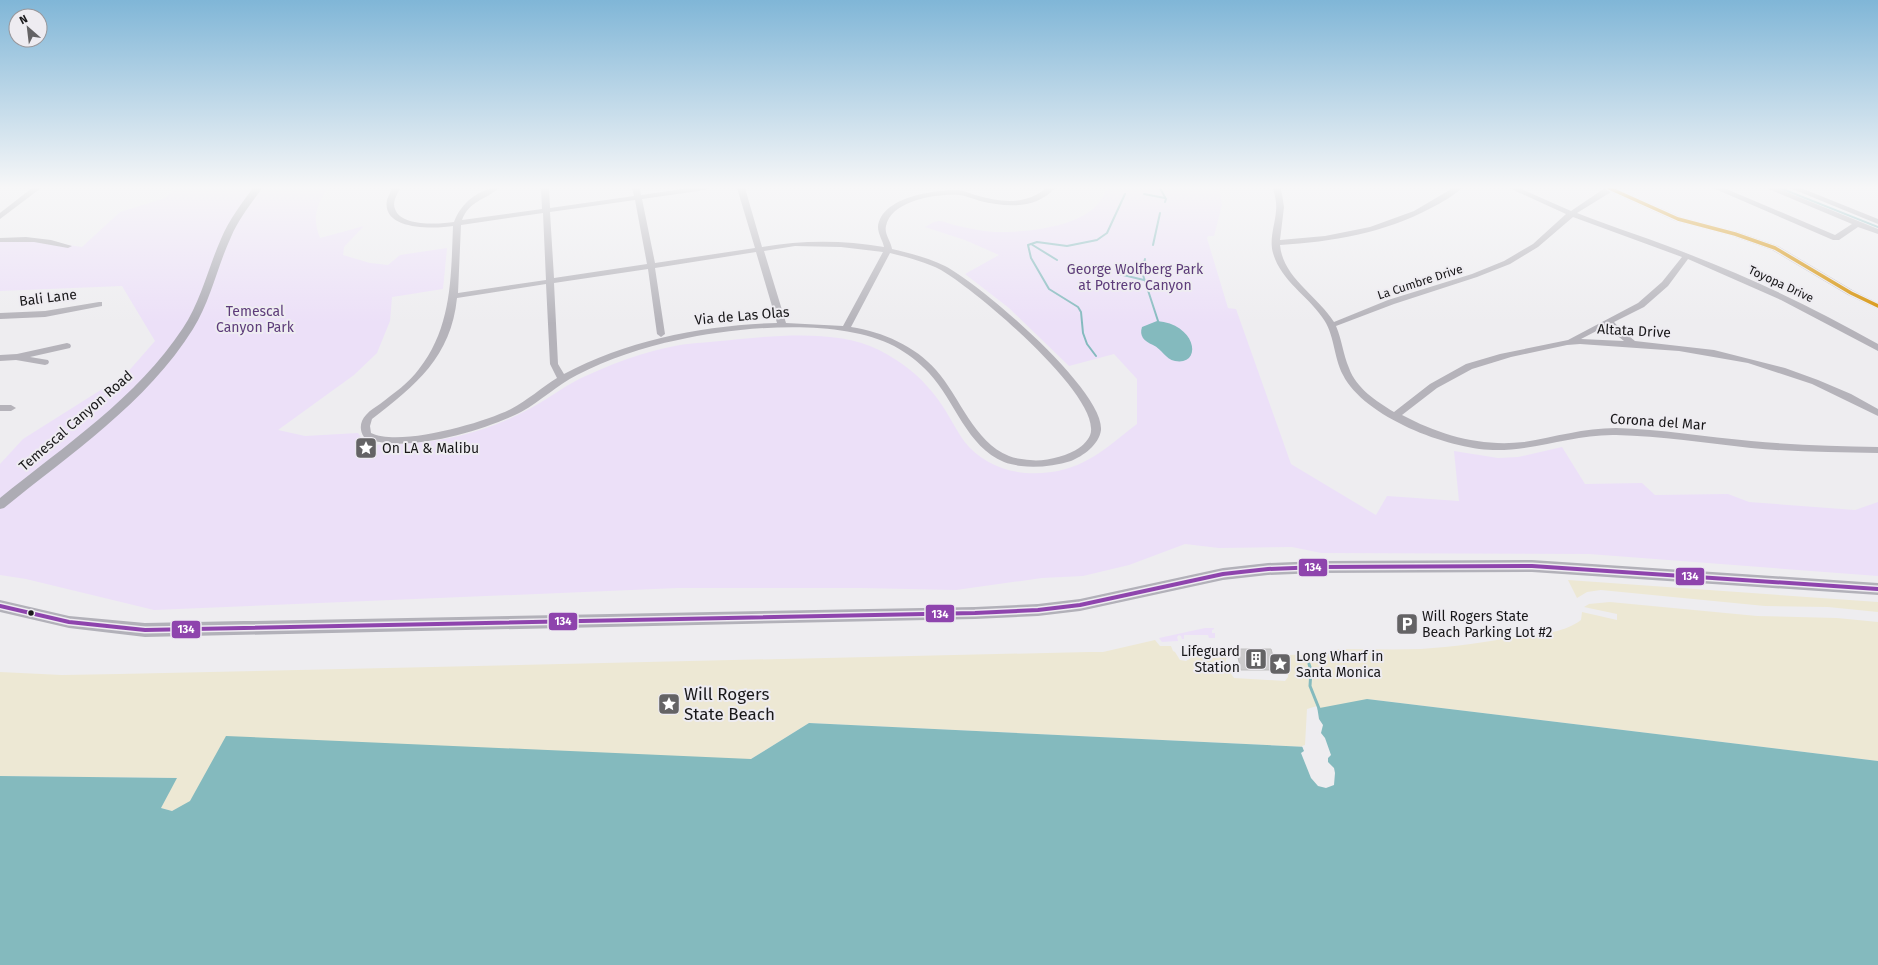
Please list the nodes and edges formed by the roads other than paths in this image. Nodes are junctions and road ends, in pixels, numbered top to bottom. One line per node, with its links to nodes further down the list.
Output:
1 (229, 233): 44 (main road, Temescal Canyon Road)
2 (457, 233): 22 (street)
3 (548, 233): 21 (street)
4 (645, 233): 20 (street)
5 (755, 233): 17 (street)
6 (883, 233): 18 (street)
7 (1276, 233): 15 (street)
8 (1354, 233): 15 (street)
9 (1551, 233): 28 (street, La Cumbre Drive)
10 (1624, 233): 19 (street, Toyopa Drive)
11 (1731, 233): 24 (street)
12 (1824, 233): 13 (street)
13 (1843, 233)
14 (0, 240): 16 (street)
15 (1276, 244): 28 (street, Corona del Mar)
16 (68, 246)
17 (760, 248): 18 (street); 20 (street); 27 (street)
18 (888, 249): 29 (street); 29 (street, Via de Las Olas)
19 (1687, 256): 26 (street); 34 (street, Toyopa Drive)
20 (651, 265): 21 (street); 30 (street)
21 (549, 281): 22 (street); 38 (street)
22 (454, 296): 38 (street, Via de Las Olas)
23 (99, 304): 25 (street, Bali Lane)
24 (1878, 306)
25 (0, 316)
26 (1610, 322): 31 (street); 32 (street)
27 (782, 325): 29 (street, Via de Las Olas); 38 (street, Via de Las Olas)
28 (1332, 325): 42 (street, Corona del Mar)
29 (846, 329)
30 (661, 334)
31 (1569, 342): 32 (street, Altata Drive); 42 (street, Altata Drive)
32 (1632, 344): 41 (street, Altata Drive)
33 (67, 346): 36 (street)
34 (1878, 348)
35 (0, 358): 36 (street)
36 (17, 358): 37 (street)
37 (45, 362)
38 (562, 379)
39 (0, 408): 40 (street)
40 (11, 408)
41 (1878, 413)
42 (1395, 416): 43 (street, Corona del Mar)
43 (1878, 450)
44 (0, 505)
45 (1878, 589): 46 (highway)
46 (0, 606)

